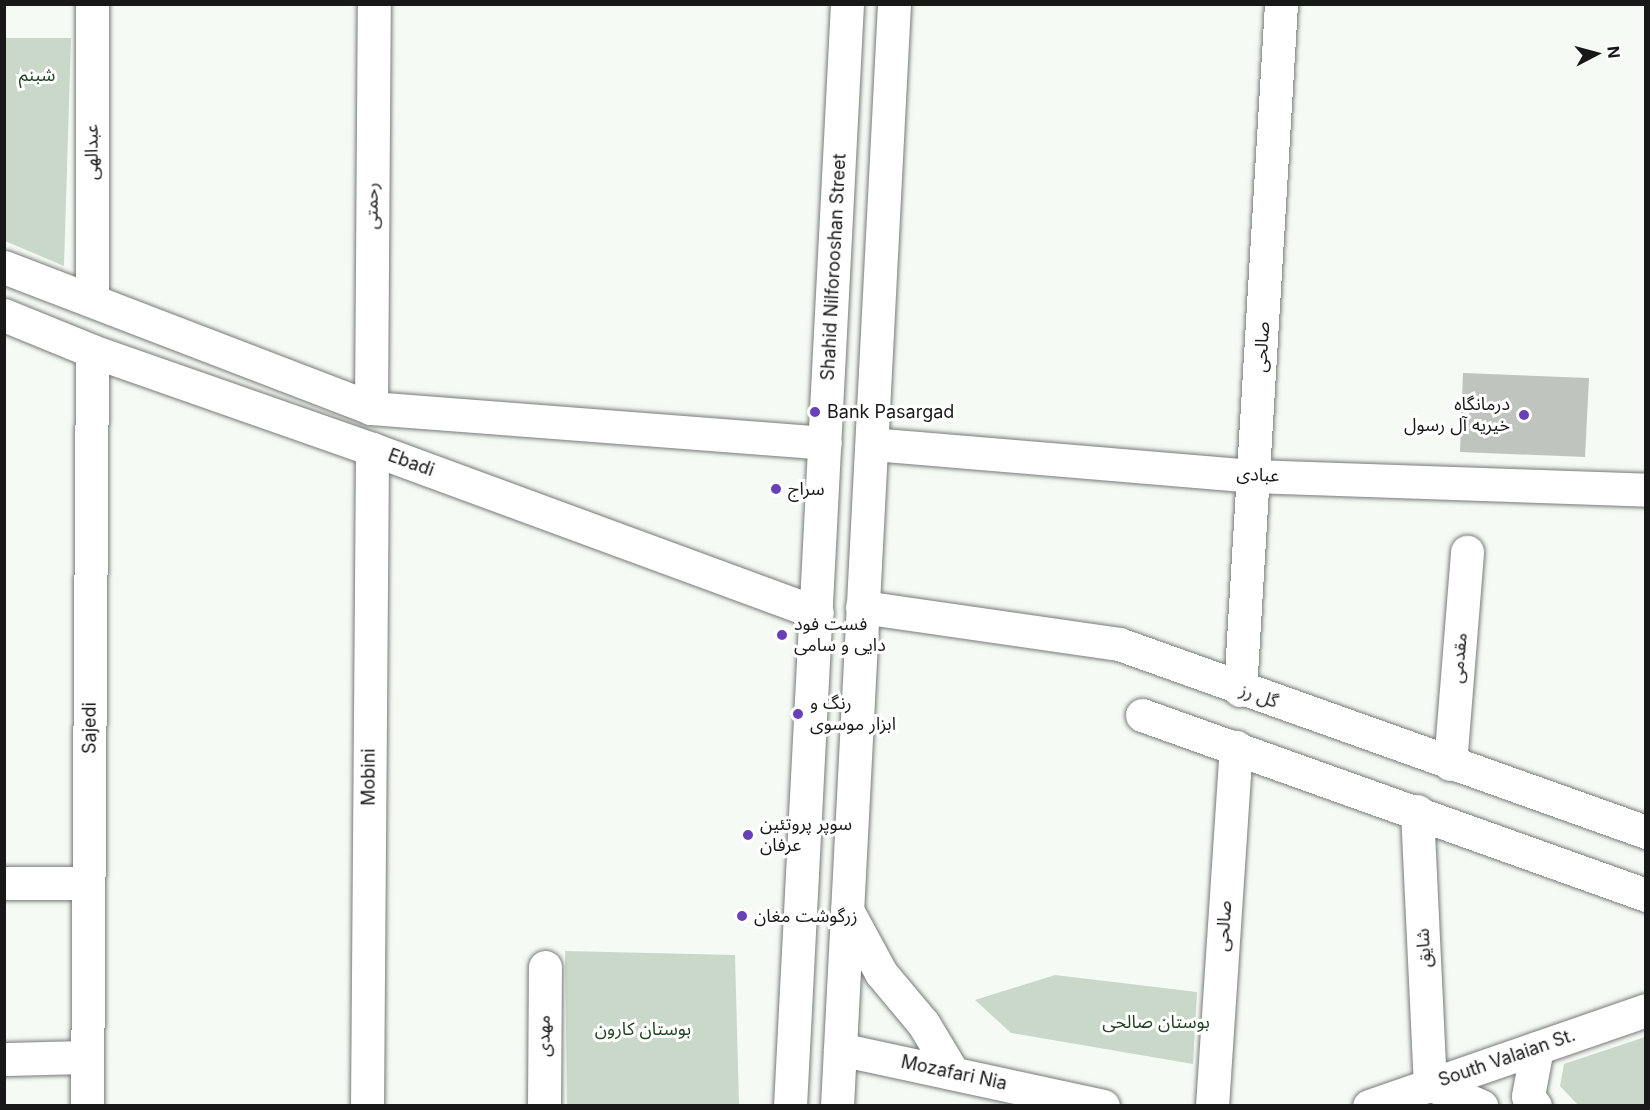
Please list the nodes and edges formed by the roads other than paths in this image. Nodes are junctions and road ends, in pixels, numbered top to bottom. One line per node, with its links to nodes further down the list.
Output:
1 (92, 4): 7 (street, عبدالهی)
2 (374, 4): 10 (street, رحمتی)
3 (847, 4): 11 (street, Shahid Nilforooshan Street)
4 (894, 4): 12 (street)
5 (1281, 4): 14 (street, صالحی)
6 (4, 267): 7 (street)
7 (92, 300): 10 (street)
8 (4, 315): 9 (street, Ebadi)
9 (92, 351): 13 (street, Ebadi); 26 (street, Sajedi)
10 (371, 408): 11 (street)
11 (825, 443): 12 (street, عبادی); 18 (street, Shahid Nilforooshan Street)
12 (872, 444): 14 (street, عبادی); 17 (street)
13 (372, 449): 18 (street, Ebadi); 41 (street, Mobini)
14 (1254, 476): 15 (street, عبادی); 19 (street, صالحی)
15 (1646, 490)
16 (1467, 552): 22 (street, مقدمی)
17 (862, 607): 19 (street, گل رز); 28 (street)
18 (817, 613): 31 (street, Shahid Nilforooshan Street)
19 (1240, 690): 22 (street, گل رز)
20 (1142, 715): 21 (street)
21 (1236, 747): 23 (street); 44 (street, صالحی)
22 (1450, 764): 24 (street, گل رز)
23 (1417, 811): 27 (street); 37 (street, شایق)
24 (1646, 832)
25 (4, 883): 26 (street)
26 (88, 883): 34 (street, Sajedi)
27 (1646, 895)
28 (847, 910): 33 (street); 36 (street)
29 (545, 966): 42 (street, مهدی)
30 (1646, 1010): 32 (street, South Valaian St.)
31 (792, 1035): 33 (street, Mozafari Nia); 38 (street, Shahid Nilforooshan Street)
32 (1537, 1047): 37 (street, South Valaian St.); 47 (street)
33 (840, 1049): 36 (street, Mozafari Nia); 39 (street)
34 (87, 1057): 35 (street); 40 (street, Sajedi)
35 (4, 1059)
36 (953, 1073): 43 (street, Mozafari Nia)
37 (1430, 1084): 45 (street, South Valaian St.); 46 (street)
38 (790, 1102): 39 (street)
39 (837, 1105)
40 (87, 1106)
41 (367, 1106)
42 (544, 1106)
43 (1103, 1106)
44 (1212, 1106)
45 (1369, 1106)
46 (1481, 1106)
47 (1535, 1106)

